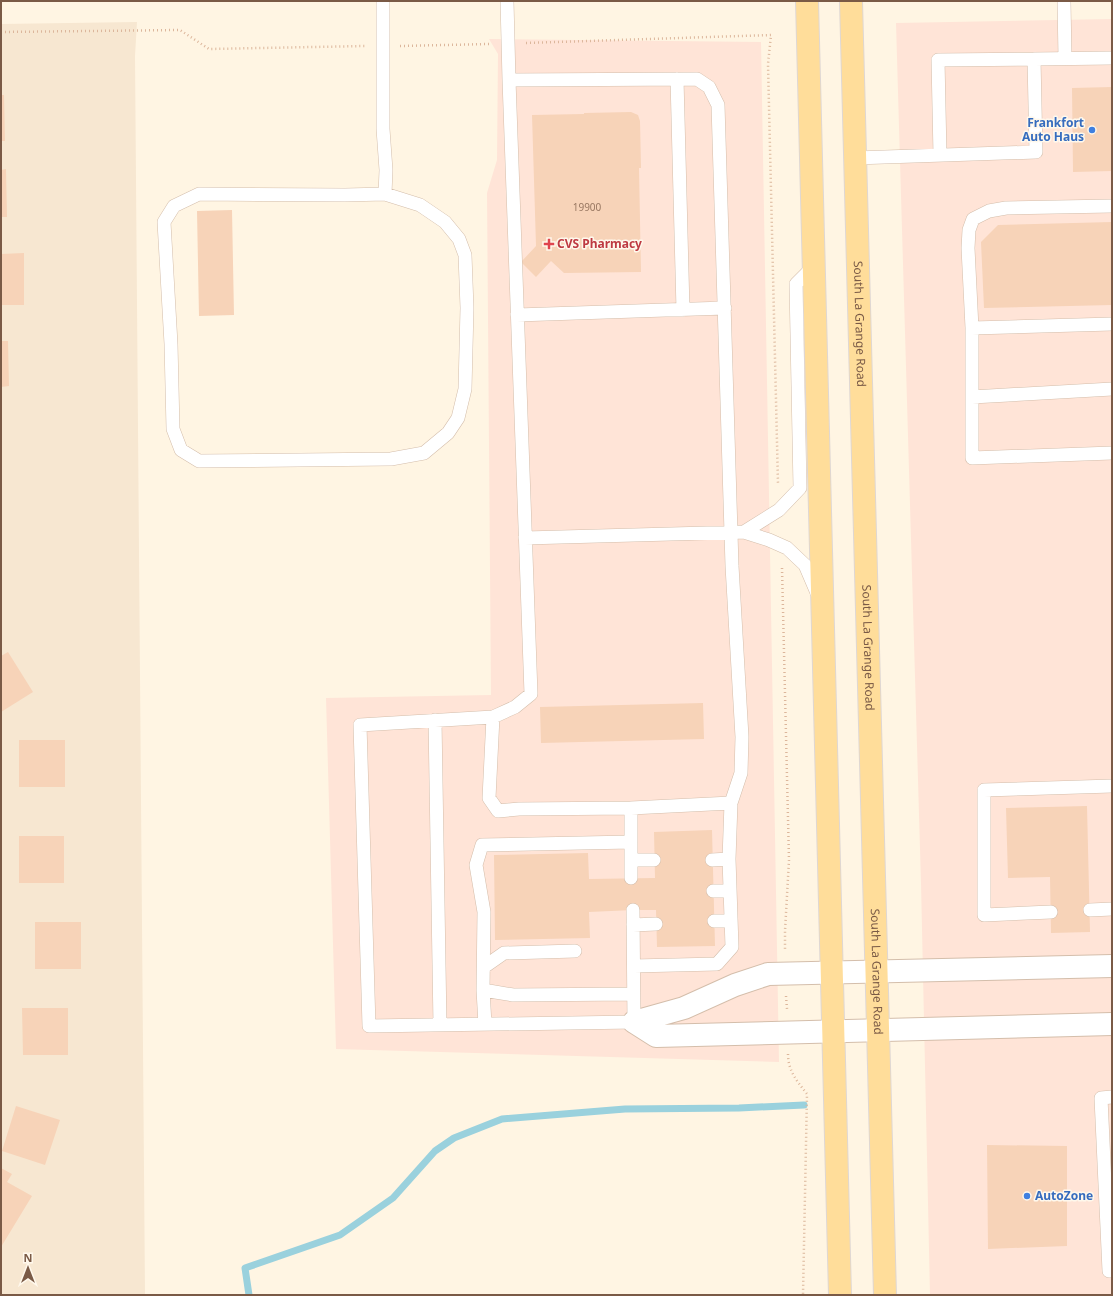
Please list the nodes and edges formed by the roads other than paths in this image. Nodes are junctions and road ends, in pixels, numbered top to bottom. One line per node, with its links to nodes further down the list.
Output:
1 (383, 1): 13 (lane)
2 (507, 1): 10 (lane)
3 (807, 1): 15 (main road)
4 (851, 1): 12 (main road, South La Grange Road)
5 (1064, 1): 7 (lane)
6 (1034, 58): 7 (lane); 11 (lane); 11 (lane)
7 (1065, 58): 8 (lane)
8 (1112, 58)
9 (677, 79): 10 (lane); 16 (lane); 17 (lane)
10 (509, 80): 18 (lane)
11 (940, 155): 12 (lane)
12 (855, 158): 52 (main road, South La Grange Road)
13 (385, 194): 13 (lane)
14 (1112, 206): 20 (lane)
15 (814, 266): 24 (lane); 26 (main road)
16 (725, 308): 17 (lane); 24 (lane)
17 (683, 310): 18 (lane)
18 (517, 315): 25 (lane)
19 (1112, 324): 20 (lane)
20 (972, 328): 22 (lane)
21 (1112, 390): 22 (lane)
22 (972, 397): 23 (lane)
23 (1112, 453)
24 (738, 532): 25 (lane); 26 (lane); 30 (lane)
25 (525, 538): 27 (lane)
26 (823, 606): 53 (main road)
27 (493, 717): 28 (lane); 31 (lane)
28 (435, 720): 59 (lane); 59 (lane)
29 (1112, 786): 43 (lane)
30 (731, 803): 31 (lane); 33 (lane)
31 (631, 808): 32 (lane)
32 (632, 842): 34 (lane); 51 (lane)
33 (729, 859): 36 (lane); 39 (lane)
34 (632, 860): 35 (lane); 37 (lane)
35 (654, 860)
36 (712, 860)
37 (632, 878)
38 (713, 891): 39 (lane)
39 (730, 891): 45 (lane)
40 (1112, 909): 42 (lane)
41 (633, 910): 47 (lane)
42 (1090, 910)
43 (1051, 912)
44 (714, 921): 45 (lane)
45 (731, 921): 49 (lane)
46 (656, 924): 47 (lane)
47 (633, 925): 49 (lane)
48 (575, 951): 51 (lane)
49 (634, 966): 55 (lane)
50 (1112, 966): 52 (street)
51 (484, 967): 54 (lane)
52 (876, 972): 53 (street); 60 (main road, South La Grange Road)
53 (832, 973): 56 (street); 61 (main road)
54 (483, 990): 55 (lane); 57 (lane)
55 (633, 994): 56 (lane)
56 (634, 1022): 57 (lane); 61 (street)
57 (485, 1024): 59 (lane)
58 (1112, 1024): 60 (street)
59 (440, 1025)
60 (877, 1030): 61 (street); 65 (main road, South La Grange Road)
61 (834, 1031): 64 (main road)
62 (1112, 1097): 63 (lane)
63 (1112, 1271)
64 (840, 1295)
65 (885, 1295)

